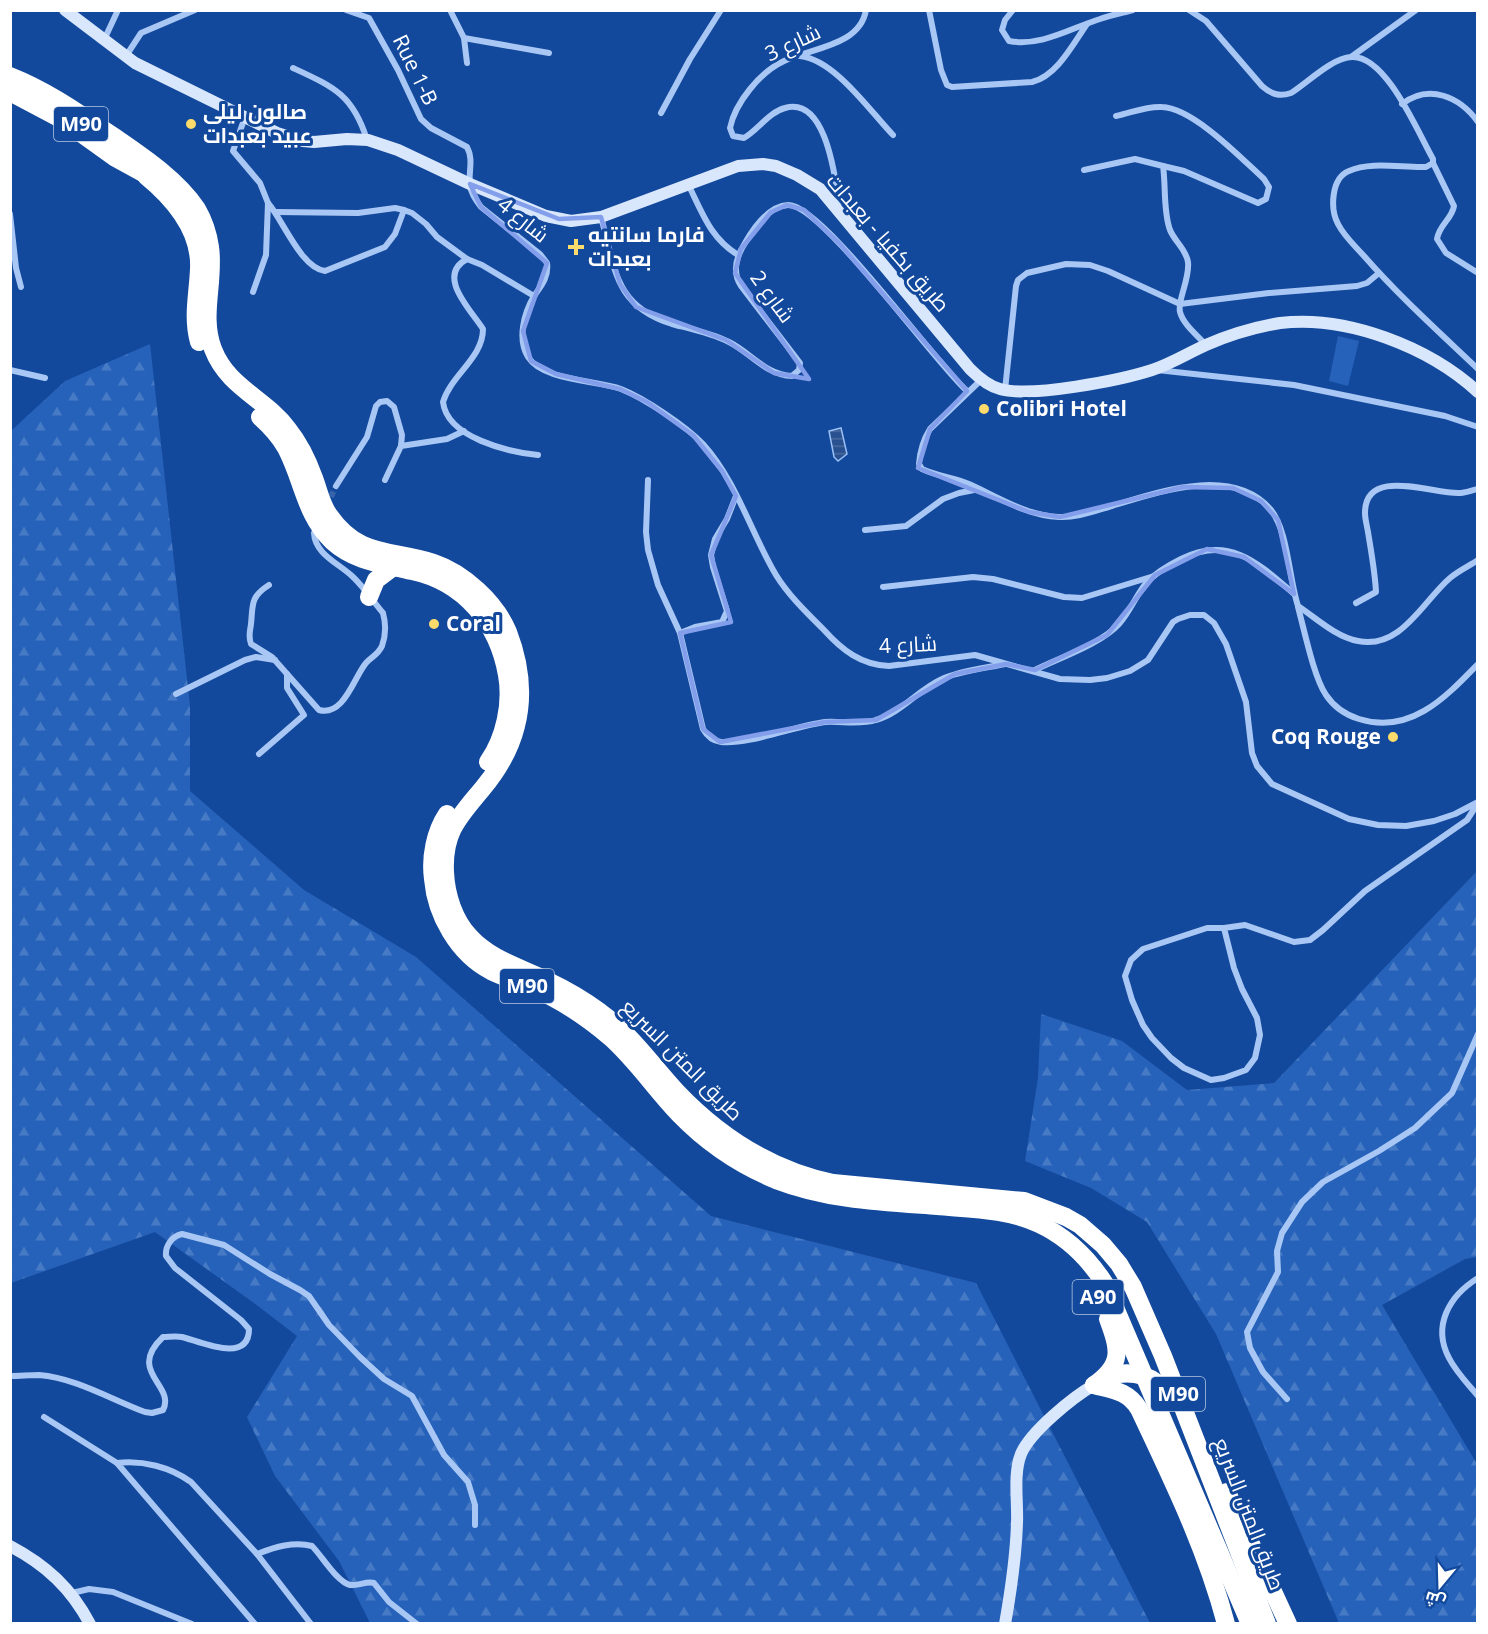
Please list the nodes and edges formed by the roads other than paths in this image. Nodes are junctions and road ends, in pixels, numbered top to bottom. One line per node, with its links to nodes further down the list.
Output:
1 (65, 10): 15 (main road, طريق بكفيا - بعبدات)
2 (118, 10): 15 (street)
3 (195, 10): 18 (street)
4 (346, 10): 37 (street, Rue 1-B)
5 (450, 10): 14 (street)
6 (721, 10): 27 (street)
7 (866, 10): 17 (street, شارع 3)
8 (929, 10): 13 (street)
9 (1013, 10): 13 (street)
10 (1133, 10): 13 (street)
11 (1189, 10): 19 (street)
12 (1416, 10): 19 (street)
13 (1087, 24)
14 (464, 38): 16 (street); 20 (street)
15 (103, 40): 18 (main road, طريق بكفيا - بعبدات)
16 (549, 53)
17 (796, 56): 31 (street); 40 (street, شارع 3)
18 (125, 57): 29 (main road, طريق بكفيا - بعبدات)
19 (1351, 57): 26 (street)
20 (468, 63)
21 (10, 65): 34 (highway)
22 (293, 68): 32 (street)
23 (10, 76): 34 (highway, M90)
24 (10, 83): 34 (highway, M90)
25 (10, 92): 34 (highway)
26 (1402, 104): 30 (street); 33 (street)
27 (661, 112)
28 (1116, 116): 35 (street)
29 (244, 117): 32 (main road, طريق بكفيا - بعبدات); 39 (street)
30 (1478, 122)
31 (892, 135)
32 (368, 140): 37 (main road, طريق بكفيا - بعبدات)
33 (1433, 163): 47 (street); 48 (street)
34 (145, 166): 75 (highway, طريق المتن السريع / M90); 101 (highway, طريق المتن السريع / M90)
35 (1163, 166): 36 (street); 52 (street)
36 (1084, 170)
37 (470, 184): 44 (main road, طريق بكفيا - بعبدات); 51 (street, شارع 4)
38 (688, 184): 40 (main road, طريق بكفيا - بعبدات); 44 (main road, طريق بكفيا - بعبدات); 45 (street)
39 (268, 203): 42 (street); 50 (street)
40 (837, 209): 58 (main road, طريق بكفيا - بعبدات)
41 (404, 210): 42 (street); 42 (street); 46 (street)
42 (276, 212)
43 (10, 214): 49 (street)
44 (600, 217): 45 (street, شارع 2)
45 (738, 255): 60 (street, شارع 2)
46 (467, 259): 51 (street); 63 (street)
47 (1379, 273): 52 (street); 54 (street)
48 (1478, 273)
49 (21, 286)
50 (253, 292)
51 (534, 296): 71 (street, شارع 4)
52 (1180, 304): 53 (street); 59 (street)
53 (1206, 345): 56 (main road, طريق بكفيا - بعبدات); 61 (main road, طريق بكفيا - بعبدات)
54 (1478, 369)
55 (10, 370): 57 (street)
56 (1153, 370): 59 (main road, طريق بكفيا - بعبدات); 62 (street)
57 (45, 378)
58 (981, 380): 59 (main road, طريق بكفيا - بعبدات); 60 (street)
59 (1005, 390)
60 (967, 391): 69 (street)
61 (1478, 392)
62 (1478, 427)
63 (464, 431): 64 (street); 65 (street)
64 (401, 446): 66 (street); 68 (street)
65 (538, 455)
66 (385, 480)
67 (648, 480): 83 (street)
68 (336, 486)
69 (979, 489): 72 (street); 79 (street)
70 (1478, 489): 81 (street)
71 (736, 496): 83 (street); 85 (street, شارع 4)
72 (865, 530)
73 (314, 533): 80 (street)
74 (1478, 560): 82 (street)
75 (392, 568): 80 (highway); 94 (highway, طريق المتن السريع / M90)
76 (1155, 575): 78 (street); 79 (street); 87 (street)
77 (269, 585): 84 (street)
78 (883, 587)
79 (1294, 594): 82 (street)
80 (369, 597): 88 (street)
81 (1356, 603)
82 (1298, 606): 86 (street)
83 (680, 633): 85 (street)
84 (275, 660): 88 (street); 89 (street)
85 (1006, 664): 87 (street, شارع 4)
86 (1478, 664)
87 (1035, 670): 91 (street, شارع 4)
88 (287, 674): 90 (street)
89 (176, 694)
90 (259, 754)
91 (1478, 803): 92 (street)
92 (1224, 928): 92 (street)
93 (1478, 1034): 99 (street)
94 (1032, 1221): 97 (highway, A90); 109 (highway, طريق المتن السريع / M90)
95 (1478, 1278): 98 (street)
96 (10, 1376): 103 (street)
97 (1106, 1378): 105 (highway); 107 (highway, bridge); 115 (main road)
98 (1478, 1396)
99 (1287, 1399)
100 (44, 1417): 102 (street)
101 (1198, 1445): 107 (highway, طريق المتن السريع / M90); 119 (highway)
102 (117, 1462): 106 (street); 112 (street)
103 (476, 1525)
104 (10, 1546): 108 (main road)
105 (1202, 1547): 109 (highway); 116 (highway)
106 (257, 1554): 113 (street); 114 (street)
107 (1240, 1557): 118 (highway, طريق المتن السريع / M90)
108 (72, 1593): 110 (main road); 111 (street)
109 (1241, 1600): 117 (highway, طريق المتن السريع / M90)
110 (90, 1623)
111 (192, 1623)
112 (255, 1623)
113 (311, 1623)
114 (417, 1623)
115 (1005, 1623)
116 (1227, 1623)
117 (1250, 1623)
118 (1267, 1623)
119 (1288, 1623)

